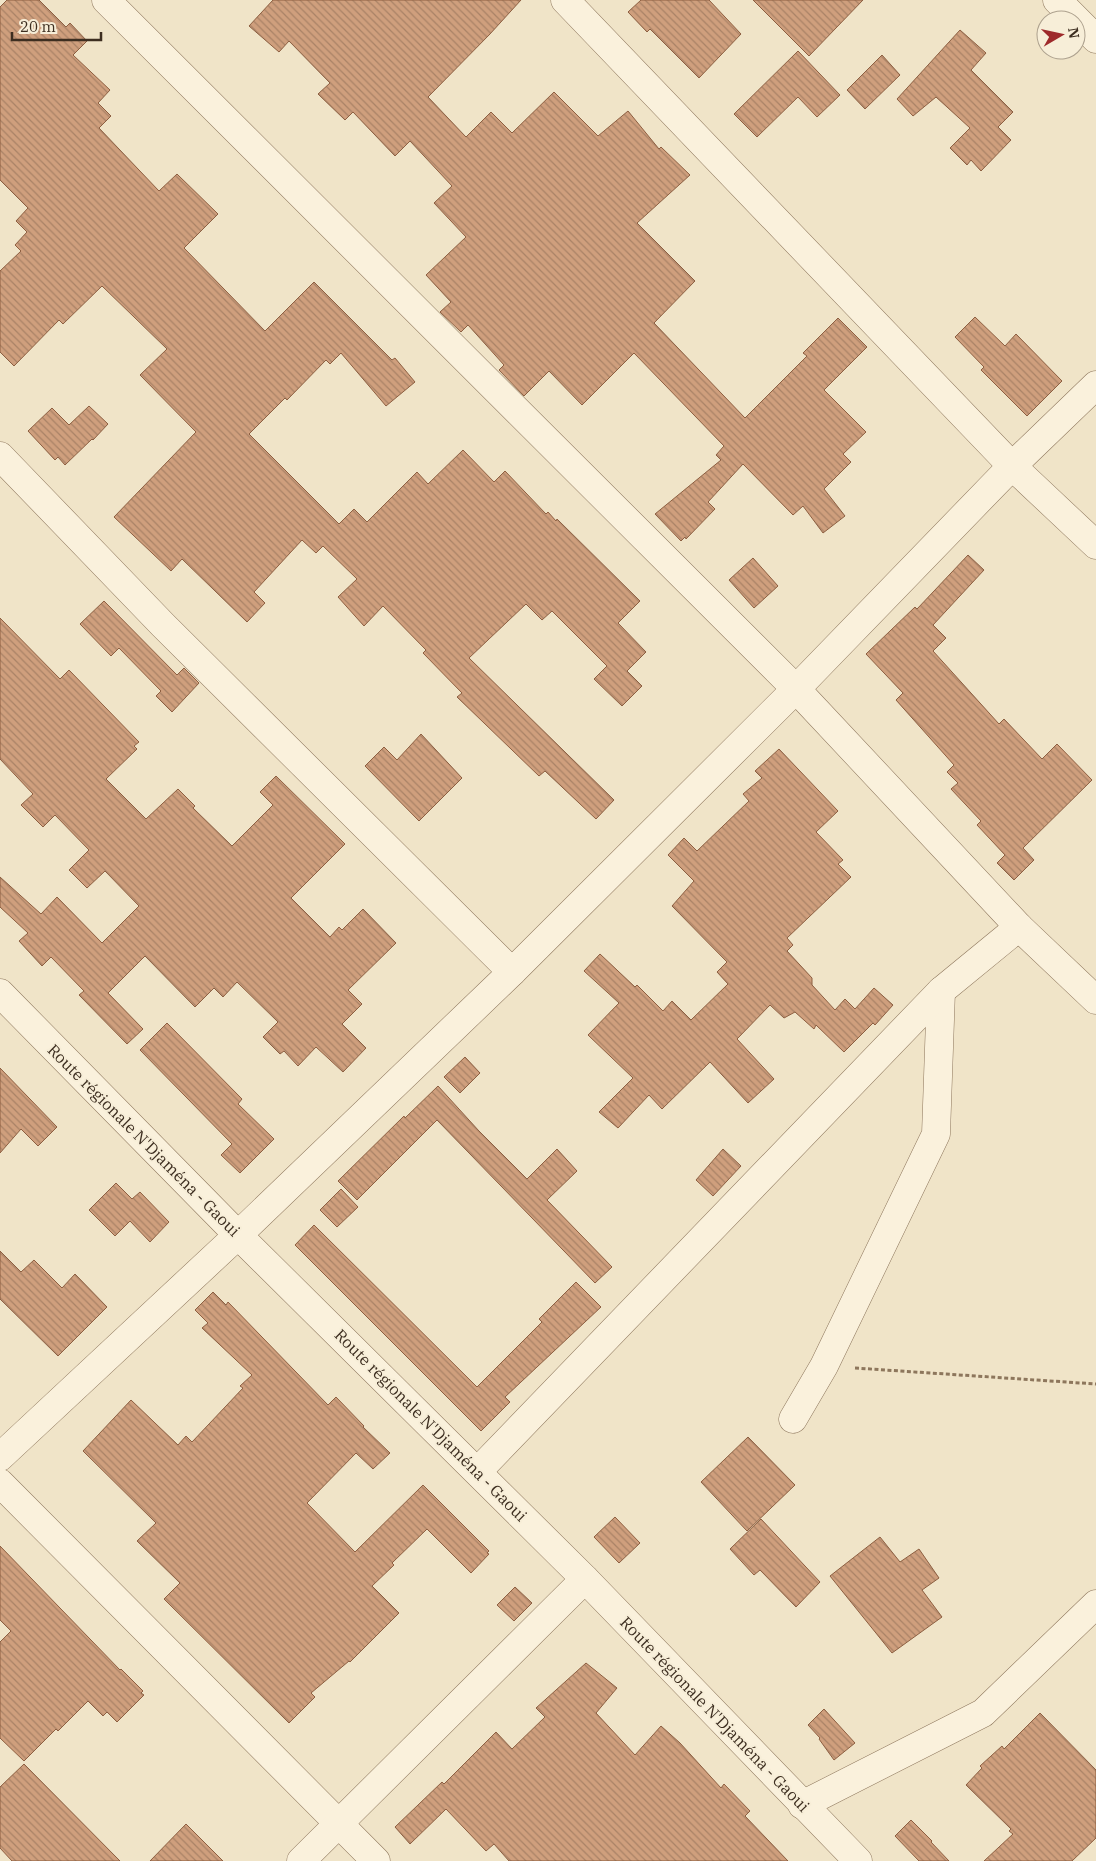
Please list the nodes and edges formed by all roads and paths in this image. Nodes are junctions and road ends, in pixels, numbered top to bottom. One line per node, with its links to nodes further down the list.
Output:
1 (106, 0): 9 (street)
2 (565, 0): 7 (street)
3 (1057, 0): 4 (street)
4 (1096, 39)
5 (1096, 385): 7 (street)
6 (0, 456): 11 (street)
7 (1012, 466): 8 (street); 9 (street)
8 (1096, 545)
9 (796, 689): 10 (street); 11 (street)
10 (1019, 927): 12 (street); 14 (street)
11 (512, 972): 15 (street)
12 (941, 991): 16 (street); 20 (street)
13 (0, 993): 15 (street, Route régionale N'Djaména - Gaoui)
14 (1096, 1000)
15 (238, 1235): 19 (street); 20 (street, Route régionale N'Djaména - Gaoui)
16 (824, 1366): 17 (path); 18 (street)
17 (1096, 1384)
18 (793, 1419)
19 (0, 1457)
20 (478, 1471): 22 (street, Route régionale N'Djaména - Gaoui)
21 (0, 1483): 25 (street)
22 (585, 1579): 24 (street, Route régionale N'Djaména - Gaoui); 25 (street)
23 (1096, 1604): 24 (street)
24 (802, 1805): 28 (street, Route régionale N'Djaména - Gaoui)
25 (338, 1822): 26 (street); 27 (street)
26 (301, 1861)
27 (376, 1861)
28 (858, 1861)

